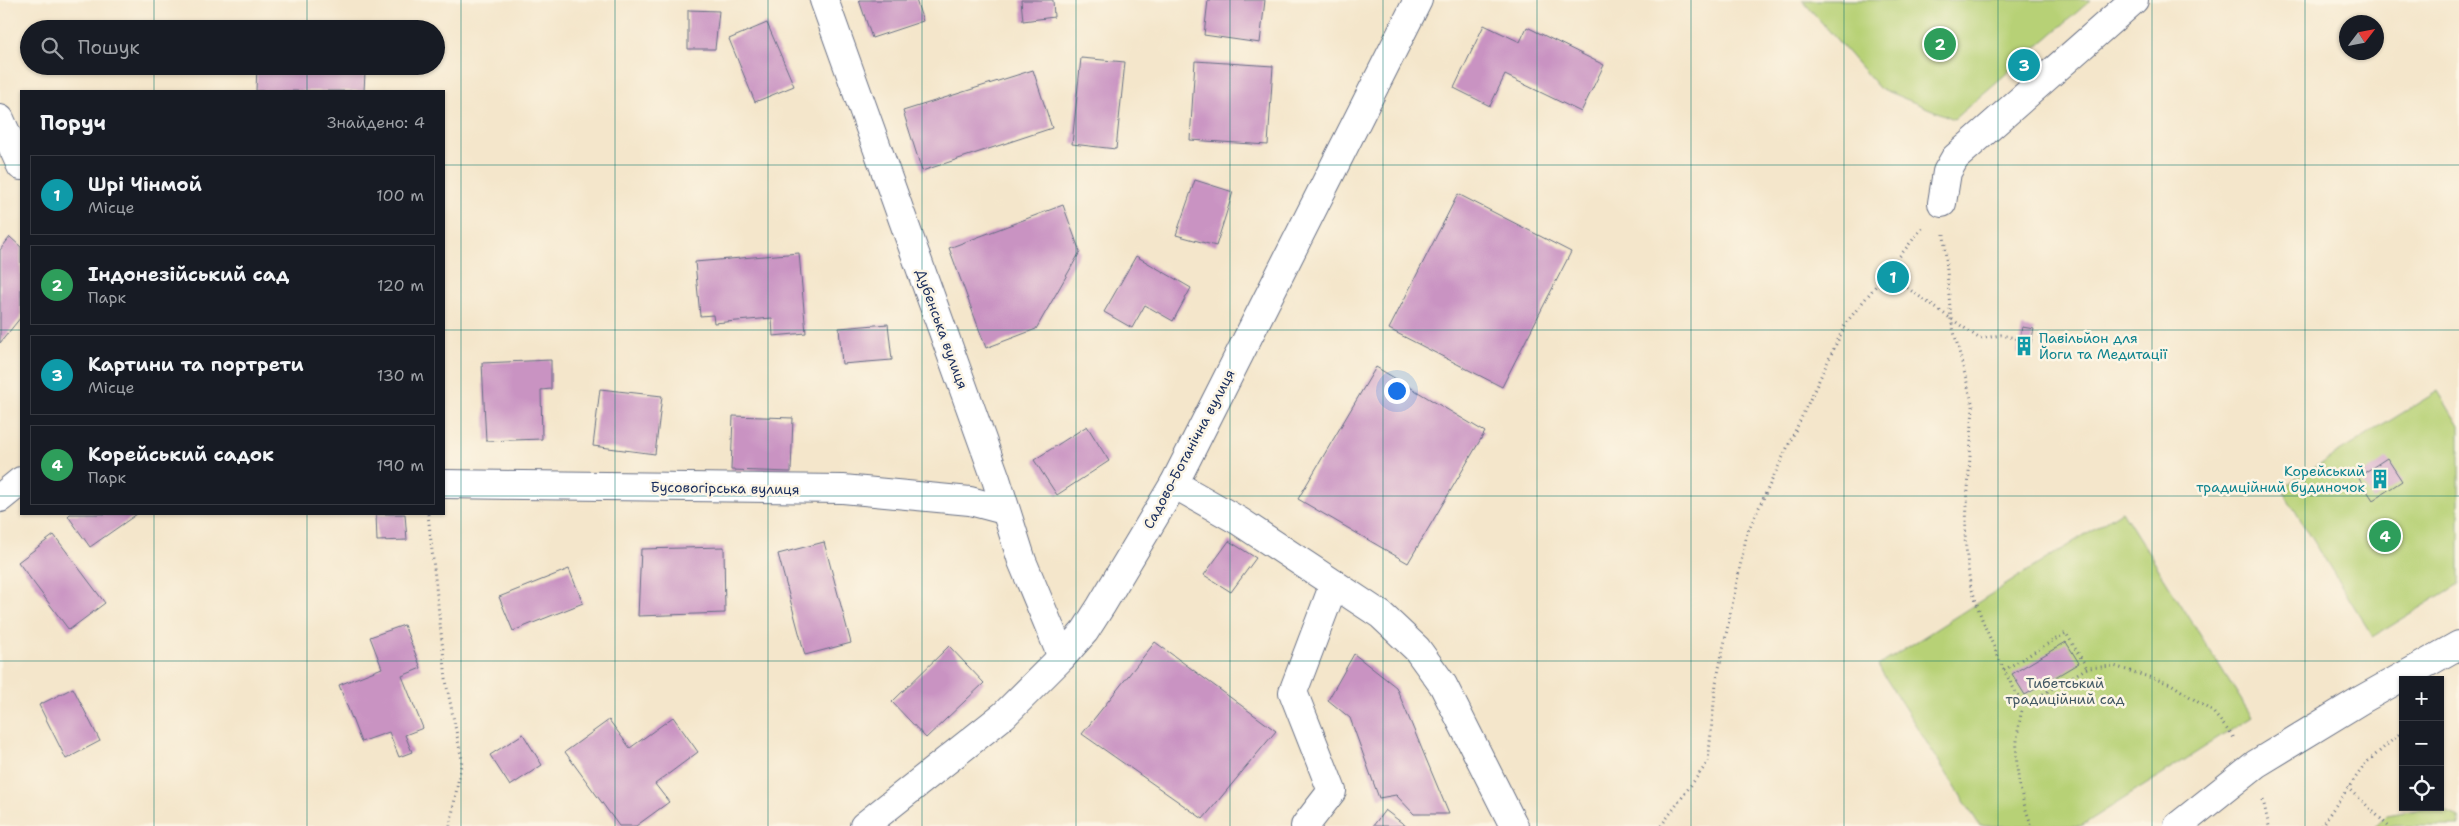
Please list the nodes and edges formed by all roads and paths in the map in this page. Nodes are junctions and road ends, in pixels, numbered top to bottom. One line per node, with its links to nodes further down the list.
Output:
1 (824, 0): 14 (street, Дубенська вулиця)
2 (1418, 0): 12 (street, Садово-Ботанічна вулиця)
3 (2134, 0): 6 (street)
4 (0, 119): 5 (street)
5 (20, 164)
6 (1942, 203): 8 (path); 29 (path)
7 (1903, 286): 8 (path)
8 (1951, 320): 9 (path); 20 (path)
9 (2020, 339)
10 (20, 481): 13 (street)
11 (445, 484): 14 (street, Бусовогірська вулиця)
12 (1174, 484): 16 (street); 18 (street, Садово-Ботанічна вулиця)
13 (0, 498)
14 (1004, 510): 18 (street, Дубенська вулиця)
15 (428, 515): 25 (path)
16 (1334, 584): 27 (street); 28 (street)
17 (2459, 644): 23 (street)
18 (1062, 657): 26 (street, Садово-Ботанічна вулиця)
19 (2087, 668): 20 (path); 21 (path); 23 (path)
20 (2004, 670): 21 (path)
21 (2023, 706): 30 (path)
22 (2399, 734): 24 (path)
23 (2256, 764): 31 (street)
24 (2348, 787): 32 (path); 33 (path)
25 (450, 826)
26 (864, 826)
27 (1305, 826)
28 (1514, 826)
29 (1662, 826)
30 (2032, 826)
31 (2178, 826)
32 (2321, 826)
33 (2388, 826)

